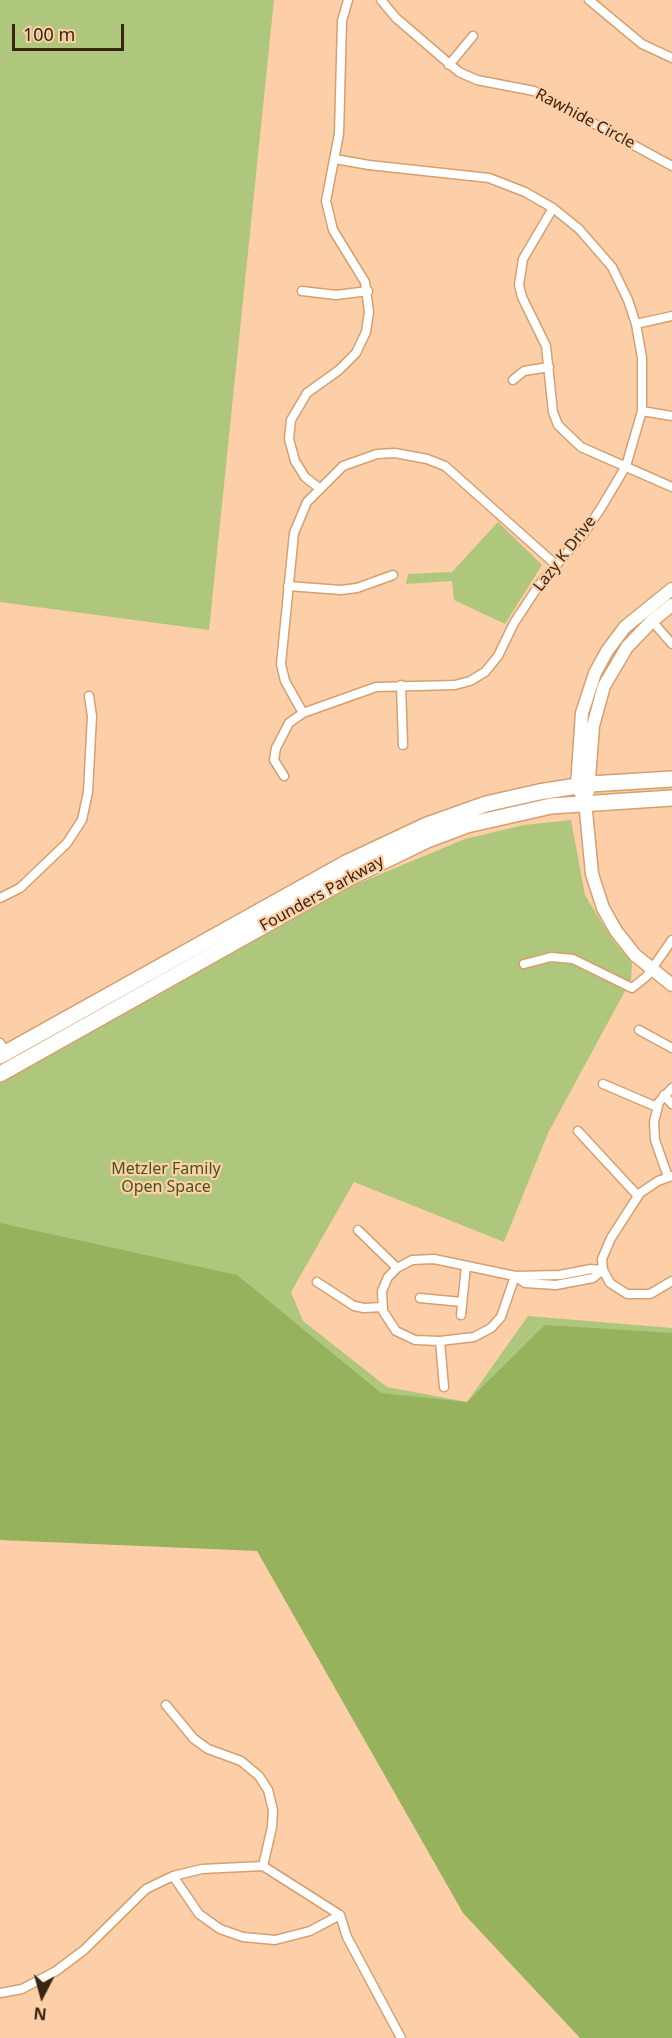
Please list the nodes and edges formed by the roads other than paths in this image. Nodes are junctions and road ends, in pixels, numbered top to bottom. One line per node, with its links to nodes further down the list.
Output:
1 (348, 0): 7 (street)
2 (381, 0): 6 (street, Rawhide Circle)
3 (589, 0): 5 (street)
4 (473, 36): 6 (street)
5 (672, 58)
6 (449, 65): 8 (street, Rawhide Circle)
7 (335, 159): 9 (street, Lazy K Drive); 11 (street)
8 (672, 166)
9 (553, 208): 13 (street, Lazy K Drive); 14 (street)
10 (302, 291): 11 (street)
11 (368, 291): 20 (street)
12 (672, 316): 13 (street)
13 (636, 324): 16 (street, Lazy K Drive)
14 (549, 367): 15 (street); 18 (street)
15 (513, 380)
16 (642, 411): 17 (street); 18 (street, Lazy K Drive)
17 (672, 416)
18 (626, 466): 19 (street); 21 (street, Lazy K Drive)
19 (672, 487)
20 (319, 488): 21 (street); 23 (street)
21 (555, 564): 30 (street, Lazy K Drive)
22 (393, 575): 23 (street)
23 (288, 586): 32 (street)
24 (672, 589): 27 (street)
25 (672, 605): 26 (street)
26 (652, 621): 28 (street); 29 (street)
27 (625, 627): 29 (street); 36 (street)
28 (672, 644)
29 (621, 654): 36 (street)
30 (401, 685): 32 (street, Lazy K Drive); 33 (street)
31 (88, 696): 39 (street)
32 (303, 713): 34 (street, Lazy K Drive)
33 (403, 745)
34 (284, 776)
35 (672, 779): 36 (highway, Founders Parkway)
36 (584, 785): 38 (street); 46 (highway, Founders Parkway)
37 (672, 798): 38 (highway, Founders Parkway)
38 (585, 801): 42 (street); 46 (highway, Founders Parkway)
39 (0, 898)
40 (672, 940): 42 (street)
41 (524, 964): 42 (street)
42 (651, 970): 43 (street)
43 (672, 985)
44 (639, 1030): 45 (street)
45 (672, 1048)
46 (4, 1061)
47 (603, 1084): 51 (street)
48 (672, 1088): 49 (street)
49 (664, 1095): 50 (street); 51 (street)
50 (672, 1104)
51 (657, 1107): 53 (street)
52 (578, 1131): 54 (street)
53 (670, 1177): 54 (street)
54 (638, 1196): 58 (street)
55 (358, 1230): 57 (street)
56 (466, 1266): 57 (street); 59 (street); 63 (street)
57 (397, 1268): 64 (street)
58 (603, 1270): 59 (street); 60 (street)
59 (515, 1276): 66 (street)
60 (672, 1281)
61 (317, 1282): 64 (street)
62 (420, 1298): 63 (street)
63 (462, 1302): 65 (street)
64 (382, 1307): 66 (street)
65 (461, 1315)
66 (440, 1341): 67 (street)
67 (444, 1387)
68 (166, 1705): 69 (street)
69 (263, 1866): 70 (street); 71 (street)
70 (173, 1876): 71 (street); 72 (street)
71 (340, 1915): 73 (street)
72 (0, 1993)
73 (401, 2038)

